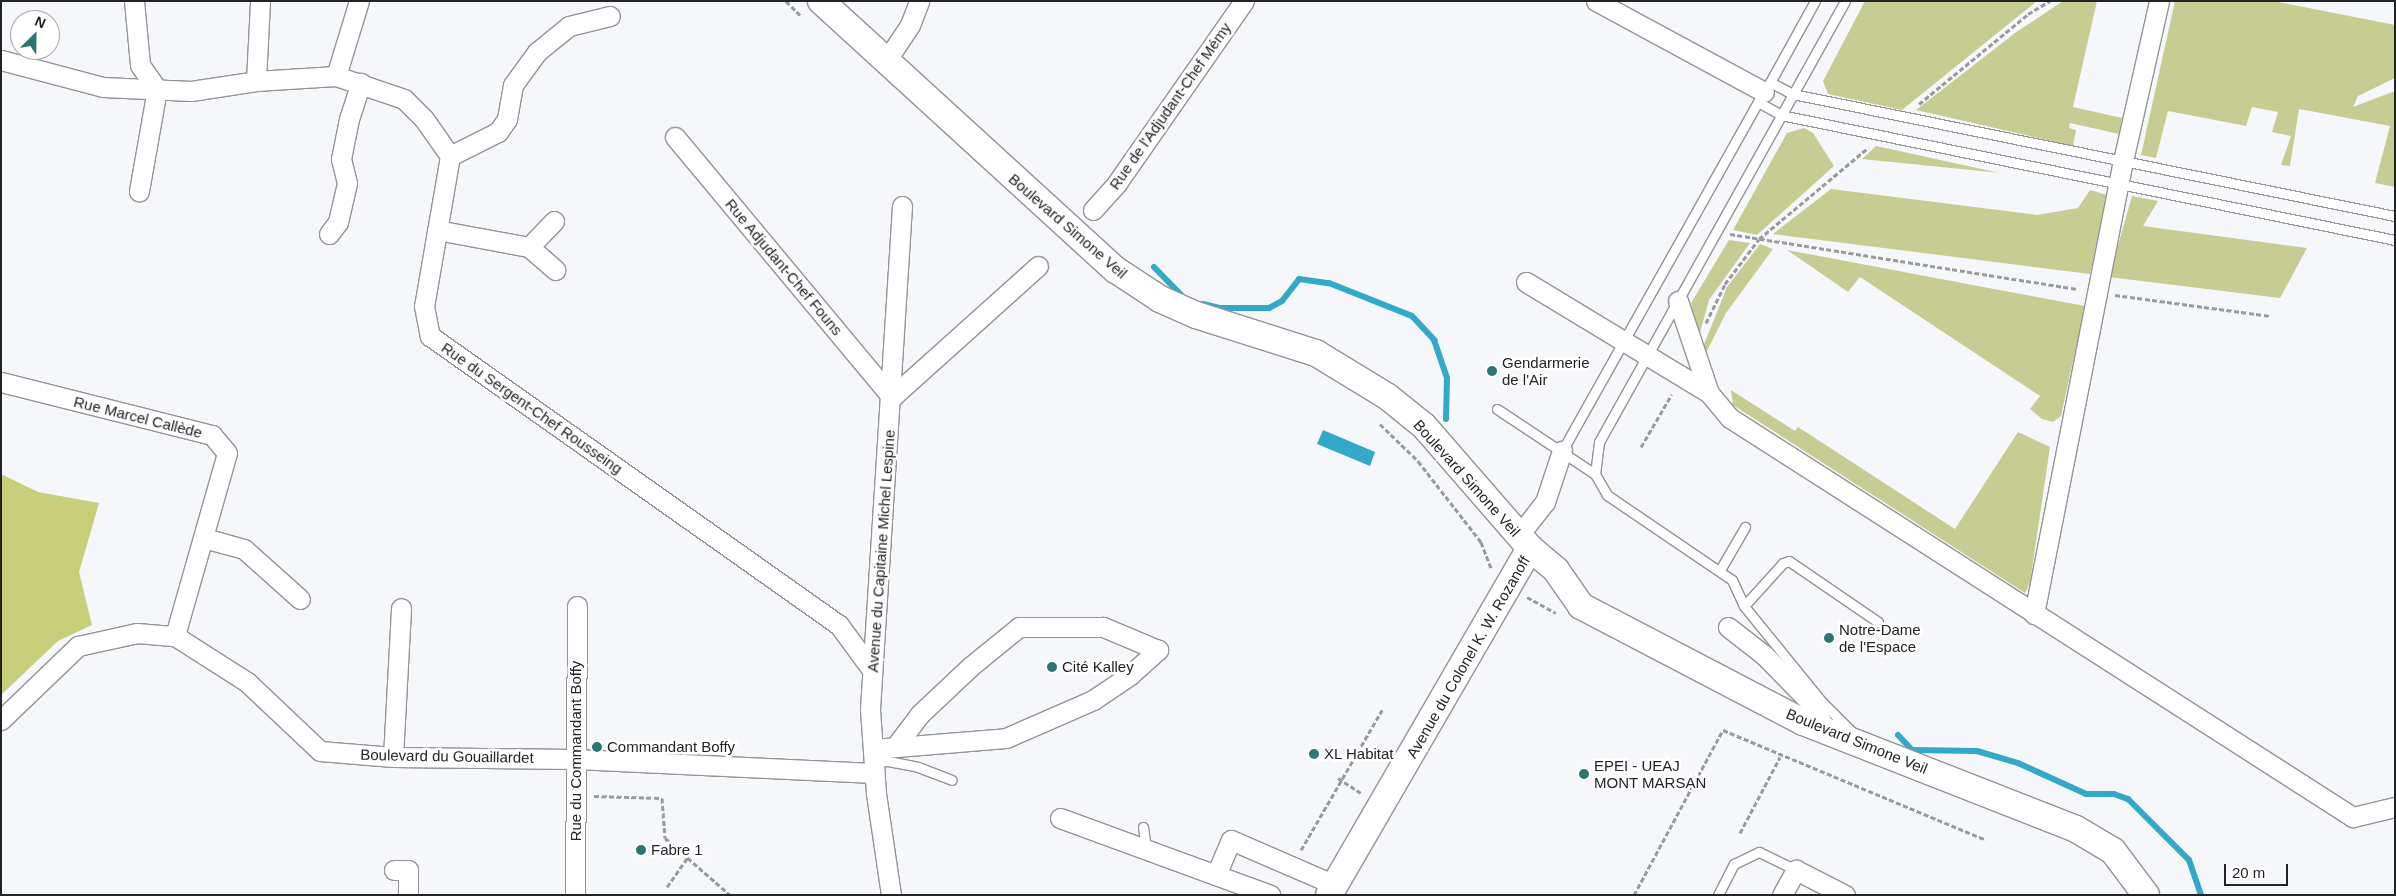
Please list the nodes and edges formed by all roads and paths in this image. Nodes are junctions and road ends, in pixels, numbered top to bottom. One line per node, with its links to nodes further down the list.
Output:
1 (134, 1): 18 (street)
2 (260, 1): 16 (street)
3 (359, 1): 15 (street)
4 (821, 1): 14 (main road, Boulevard Simone Veil)
5 (919, 1): 14 (street)
6 (1244, 1): 30 (street, Rue de l'Adjudant-Chef Mémy)
7 (1596, 1): 19 (street)
8 (1815, 1): 19 (lane)
9 (1845, 1): 20 (lane)
10 (2050, 1): 22 (path)
11 (2159, 1): 26 (street)
12 (610, 16): 25 (street)
13 (1, 60): 18 (street)
14 (886, 61): 58 (main road, Boulevard Simone Veil)
15 (336, 76): 16 (street); 17 (street)
16 (256, 80): 18 (street)
17 (361, 83): 25 (street); 35 (street)
18 (157, 89): 28 (street)
19 (1764, 92): 20 (lane); 21 (lane); 45 (lane)
20 (1793, 94): 21 (lane); 22 (lane)
21 (1781, 116): 23 (lane); 34 (lane)
22 (1903, 117): 26 (lane)
23 (1882, 136): 27 (lane); 36 (path)
24 (676, 137): 51 (street, Rue Adjudant-Chef Founs)
25 (450, 156): 33 (street, Rue du Sergent-Chef Rousseing)
26 (2123, 161): 27 (street); 31 (lane)
27 (2119, 184): 37 (lane); 42 (street)
28 (139, 191)
29 (902, 206): 51 (street, Avenue du Capitaine Michel Lespine)
30 (1093, 210)
31 (2395, 216)
32 (554, 221): 38 (street)
33 (437, 230): 38 (street); 68 (street, Rue du Sergent-Chef Rousseing)
34 (1716, 232): 36 (path); 43 (lane)
35 (329, 234)
36 (1759, 239): 42 (path); 46 (path)
37 (2395, 240)
38 (528, 246): 40 (street)
39 (1038, 266): 51 (street)
40 (555, 270)
41 (1526, 282): 45 (street)
42 (2098, 292): 44 (path); 64 (street)
43 (1678, 301): 46 (street); 47 (lane)
44 (2271, 316)
45 (1623, 342): 47 (street); 54 (lane)
46 (1695, 352): 50 (street)
47 (1647, 357): 48 (street); 55 (lane)
48 (1681, 377): 50 (street); 53 (path)
49 (1, 382): 57 (street, Rue Marcel Callède)
50 (1709, 393): 64 (street)
51 (892, 397): 68 (street, Avenue du Capitaine Michel Lespine)
52 (1497, 409): 54 (lane)
53 (1642, 447)
54 (1562, 451): 55 (lane); 58 (street, Avenue du Colonel K. W. Rozanoff)
55 (1595, 474): 59 (lane)
56 (1745, 527): 59 (lane)
57 (204, 538): 60 (street); 67 (street, Rue Marcel Callède)
58 (1524, 542): 71 (main road, Boulevard Simone Veil); 95 (main road, Avenue du Colonel K. W. Rozanoff)
59 (1720, 570): 62 (lane)
60 (300, 599)
61 (577, 606): 76 (street, Rue du Commandant Boffy)
62 (1744, 606): 65 (lane); 72 (lane)
63 (401, 608): 74 (street)
64 (2034, 614): 83 (street)
65 (1878, 622)
66 (1728, 627): 71 (street)
67 (175, 636): 70 (street, Boulevard du Gouaillardet); 74 (street, Boulevard du Gouaillardet)
68 (872, 670): 77 (street, Avenue du Capitaine Michel Lespine)
69 (1382, 710): 80 (path)
70 (1, 720)
71 (1827, 732): 72 (main road, Boulevard Simone Veil)
72 (1866, 745): 105 (main road, Boulevard Simone Veil)
73 (896, 747): 73 (street); 77 (street, Boulevard du Gouaillardet)
74 (393, 757): 76 (street, Boulevard du Gouaillardet)
75 (1780, 757): 86 (path); 87 (path); 101 (path)
76 (575, 759): 77 (street, Boulevard du Gouaillardet); 81 (street, Rue du Commandant Boffy)
77 (874, 762): 79 (lane); 99 (street, Avenue du Capitaine Michel Lespine)
78 (1338, 778): 80 (path)
79 (952, 780)
80 (1342, 781): 82 (path); 90 (path)
81 (575, 795): 89 (path); 97 (street, Rue du Commandant Boffy)
82 (1366, 796)
83 (2395, 806)
84 (1060, 818): 88 (street)
85 (1144, 827): 88 (lane)
86 (1740, 833)
87 (1986, 840)
88 (1146, 850): 93 (street)
89 (688, 857): 94 (path); 98 (path)
90 (1291, 866): 93 (street); 95 (street)
91 (394, 870): 96 (street)
92 (1796, 870): 102 (lane); 103 (street); 104 (street)
93 (1216, 875): 100 (street)
94 (667, 887)
95 (1332, 890)
96 (408, 895)
97 (575, 895)
98 (730, 895)
99 (891, 895)
100 (1270, 895)
101 (1634, 895)
102 (1718, 895)
103 (1782, 895)
104 (1845, 895)
105 (2146, 895)

